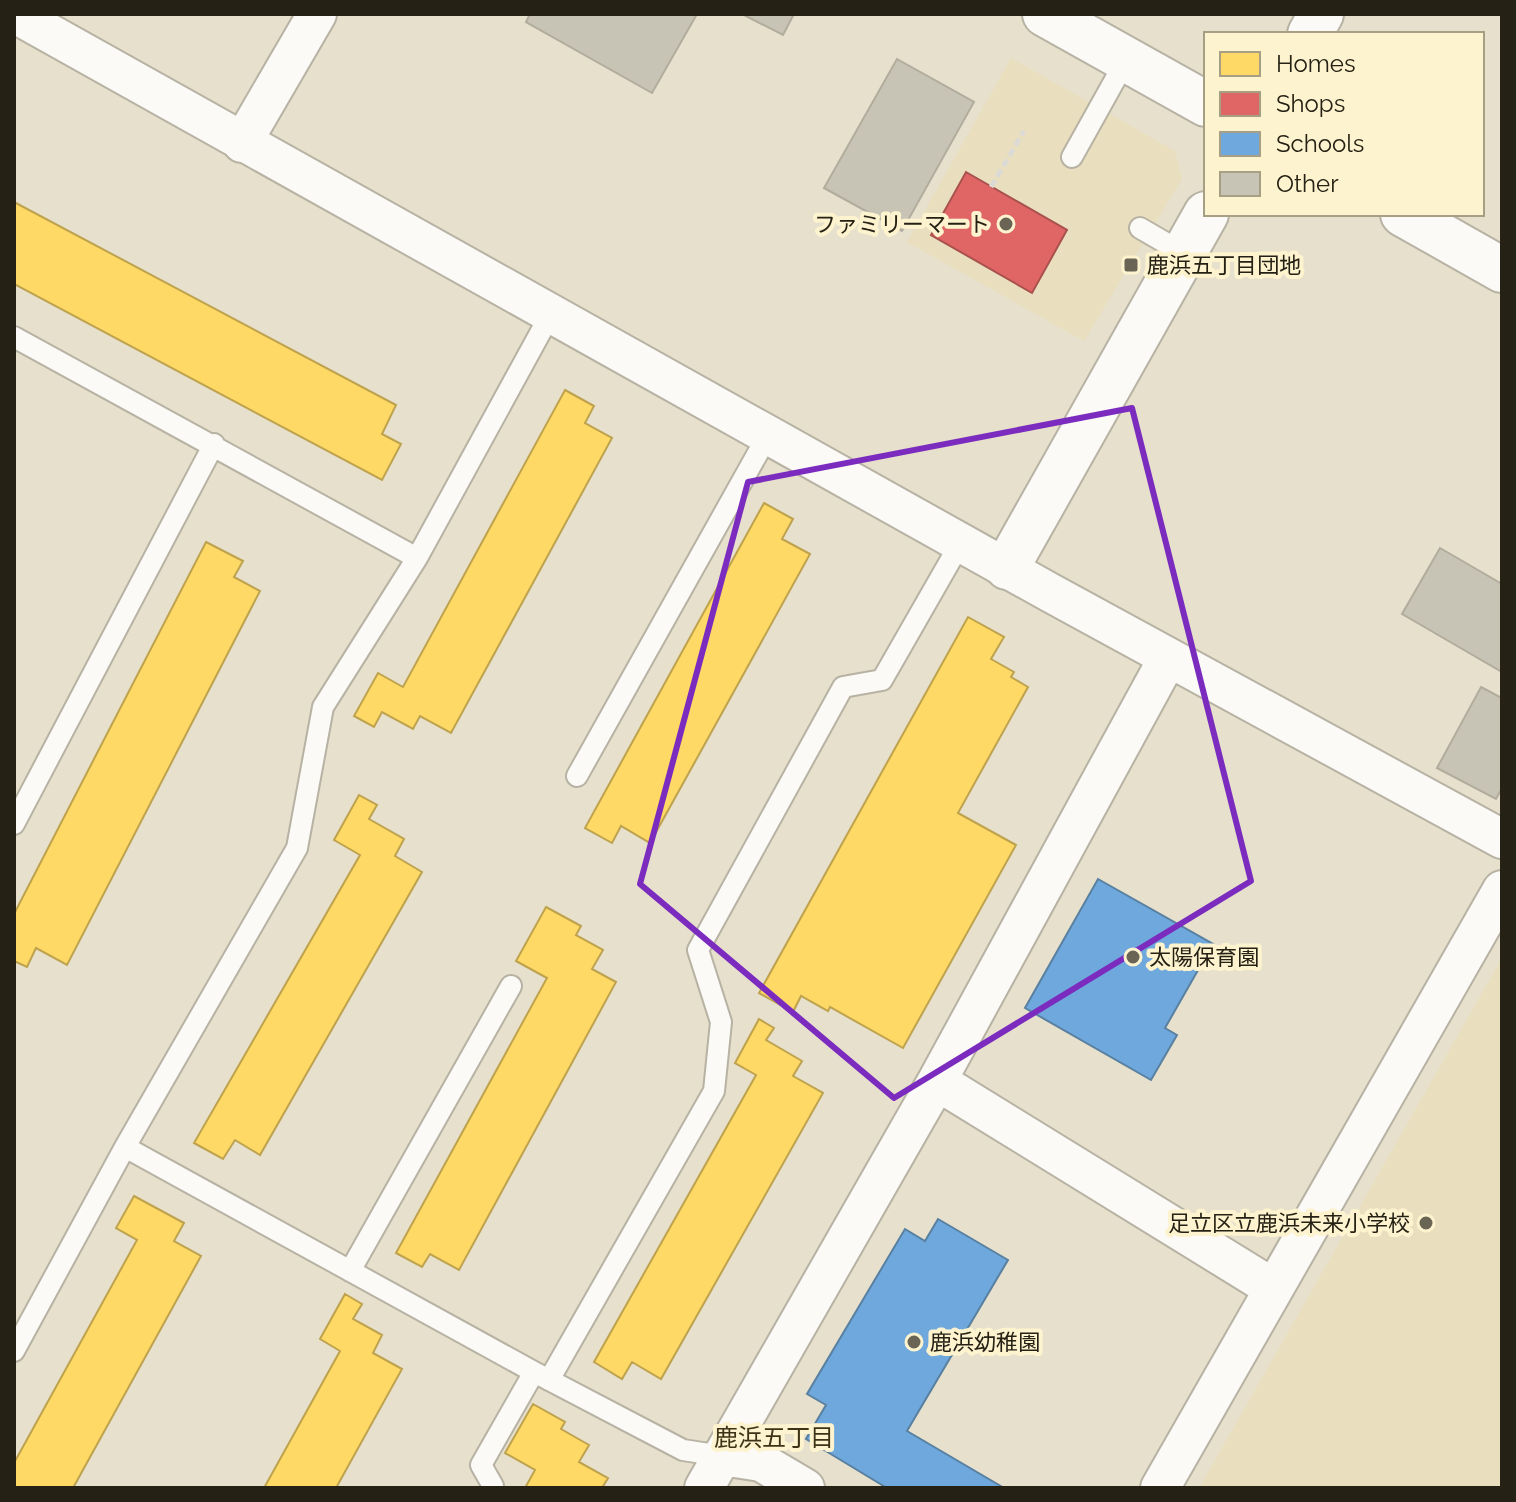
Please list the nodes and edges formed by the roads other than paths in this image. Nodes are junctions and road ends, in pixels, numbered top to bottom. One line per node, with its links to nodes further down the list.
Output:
1 (15, 14): 8 (street)
2 (317, 14): 8 (street)
3 (1045, 14): 6 (street)
4 (1321, 14): 5 (street)
5 (1311, 32)
6 (1126, 60): 7 (street); 9 (lane)
7 (1204, 103)
8 (242, 143): 15 (street)
9 (1072, 157)
10 (1205, 216): 13 (street)
11 (1407, 216): 14 (street)
12 (1140, 228): 13 (lane)
13 (1183, 253): 21 (street)
14 (1502, 270)
15 (550, 315): 17 (street); 20 (lane)
16 (14, 337): 18 (lane)
17 (768, 435): 19 (street); 23 (lane)
18 (214, 444): 20 (lane); 24 (lane)
19 (961, 542): 21 (street); 33 (lane)
20 (417, 558): 29 (lane)
21 (1007, 567): 22 (street)
22 (1168, 658): 25 (street); 28 (street)
23 (577, 776)
24 (14, 824)
25 (1502, 839)
26 (1502, 890): 31 (street)
27 (511, 986): 30 (lane)
28 (937, 1081): 31 (street); 34 (street)
29 (125, 1147): 30 (lane); 32 (lane)
30 (350, 1271): 33 (lane)
31 (1273, 1288): 37 (street)
32 (14, 1351)
33 (541, 1376): 34 (lane); 35 (lane)
34 (713, 1472): 36 (street)
35 (491, 1488)
36 (805, 1488)
37 (1160, 1488)

